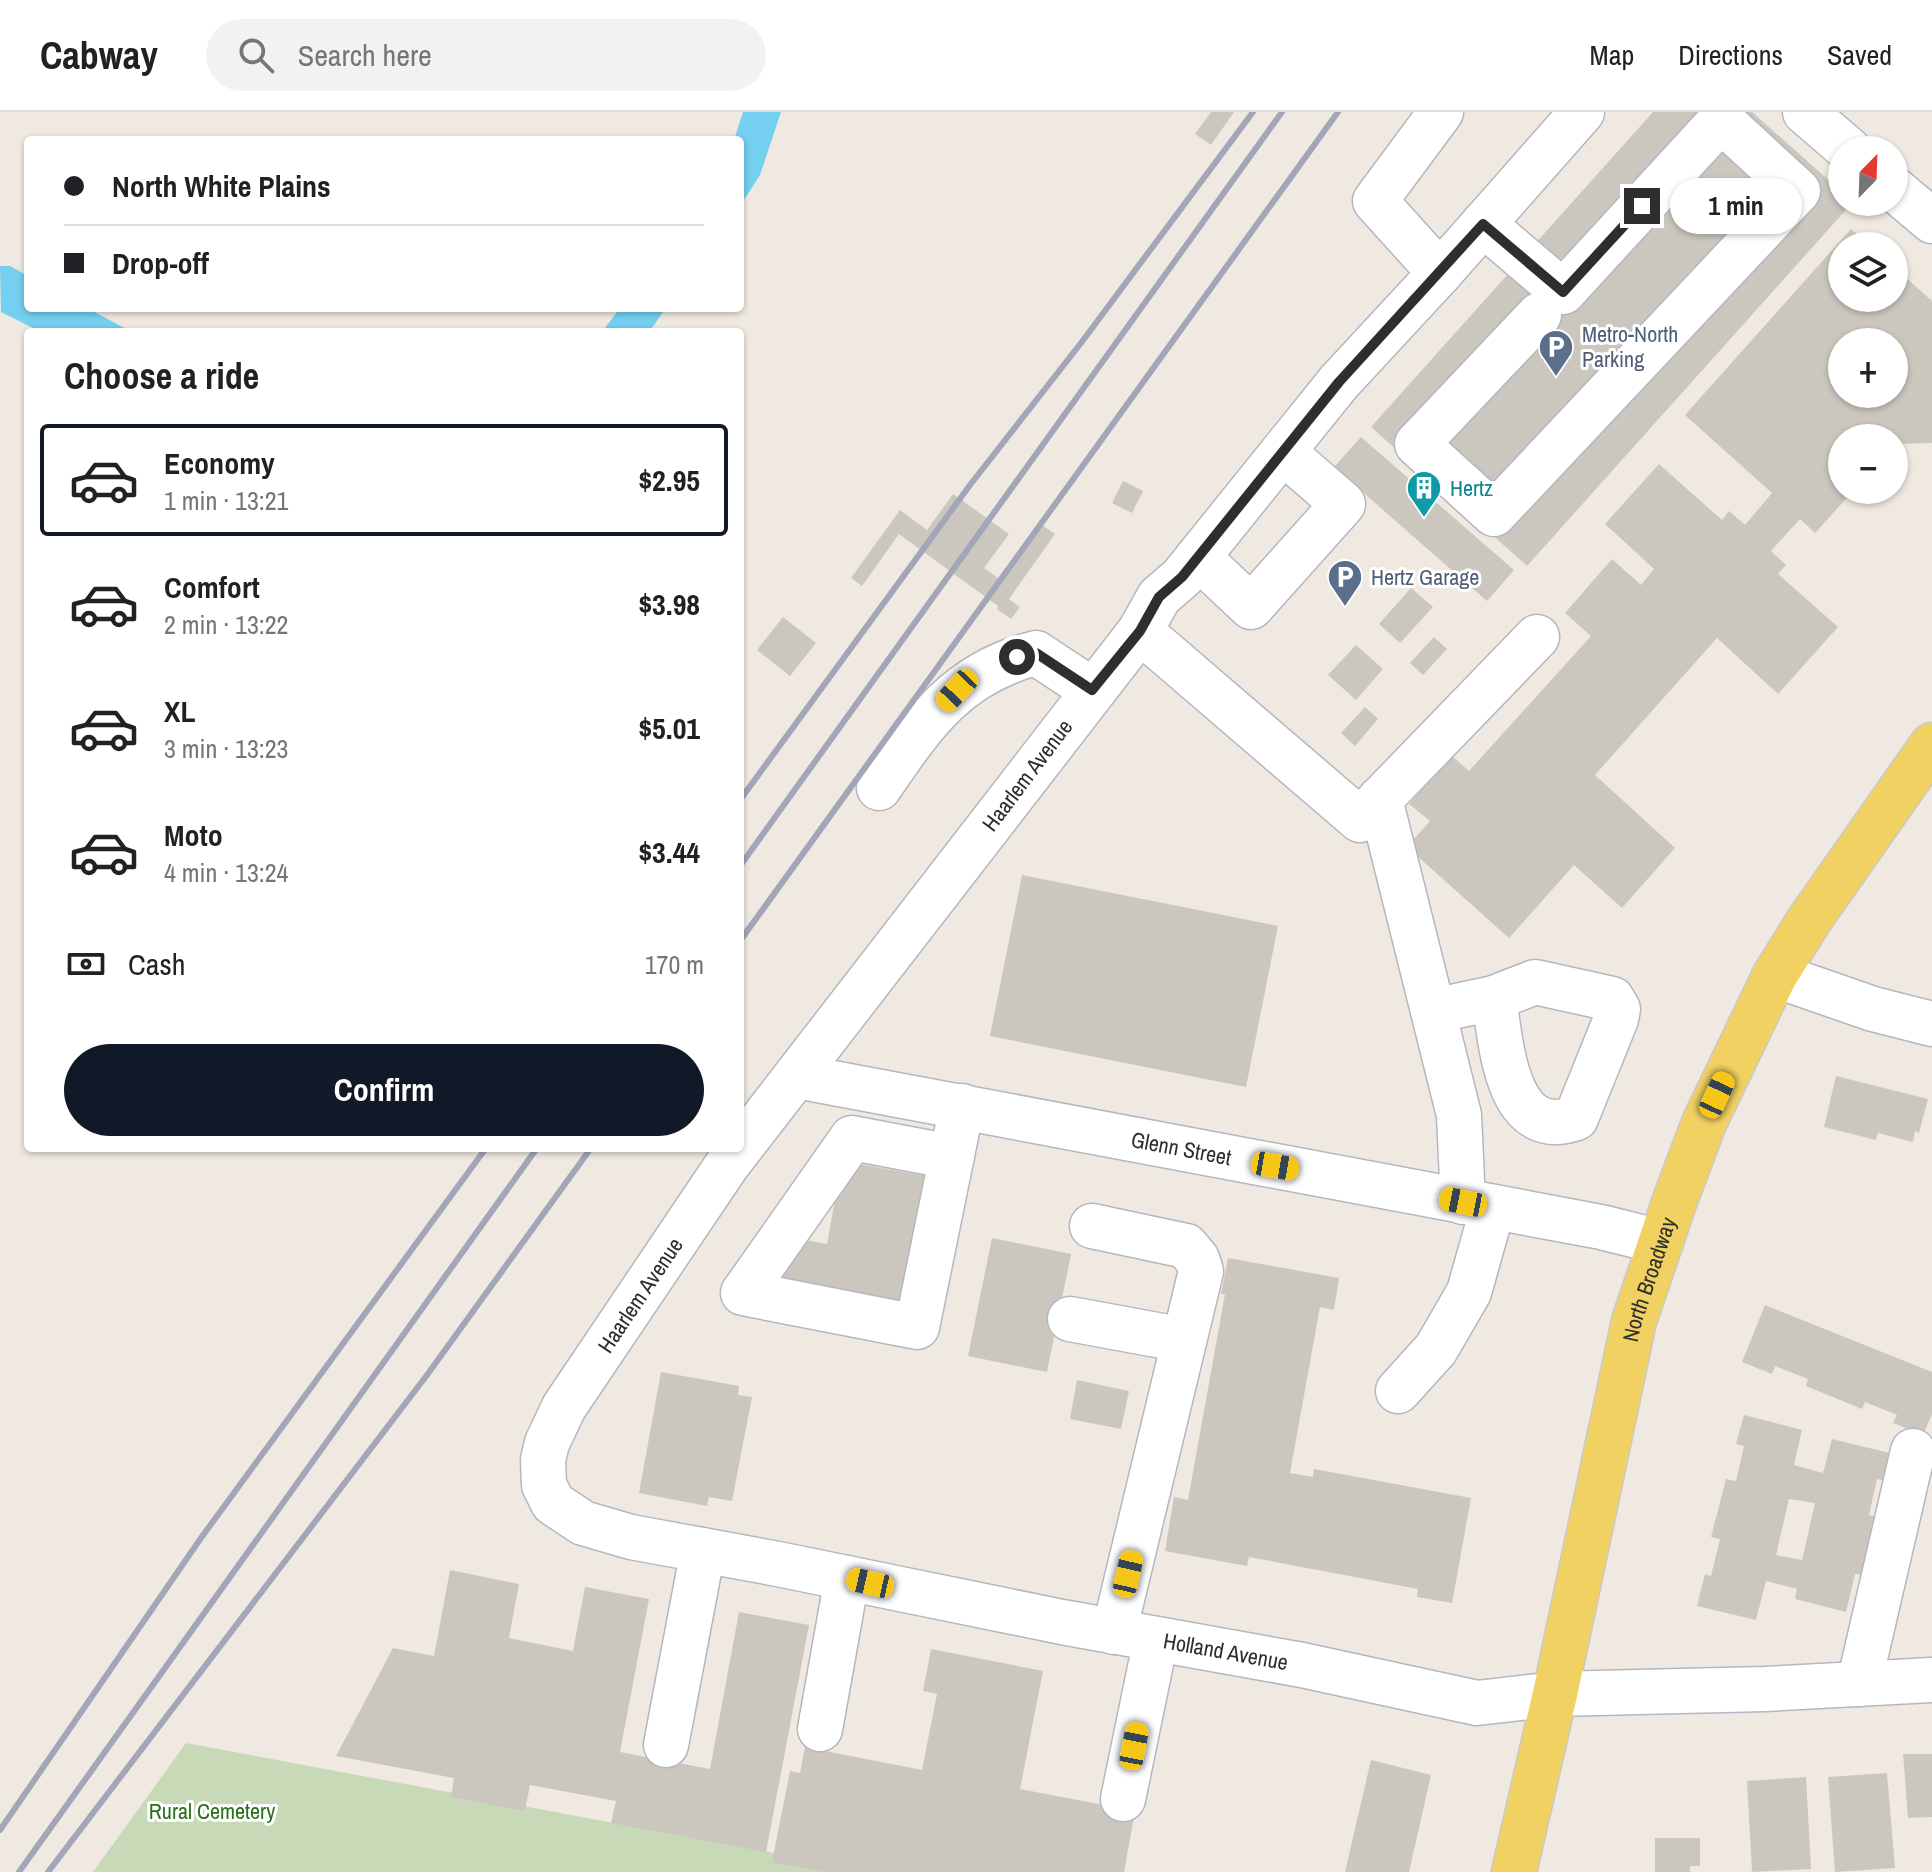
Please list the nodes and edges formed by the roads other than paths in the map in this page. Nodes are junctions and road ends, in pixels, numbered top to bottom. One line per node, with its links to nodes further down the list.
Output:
1 (1441, 112): 8 (street)
2 (1582, 112): 7 (street, Haarlem Avenue)
3 (1805, 112): 4 (street)
4 (1833, 136)
5 (1908, 201): 6 (street)
6 (1932, 221)
7 (1483, 224): 8 (street, Haarlem Avenue); 9 (street)
8 (1440, 273): 10 (street, Haarlem Avenue)
9 (1539, 315)
10 (1283, 452): 11 (street, Haarlem Avenue); 11 (street)
11 (1198, 557): 12 (street, Haarlem Avenue)
12 (1140, 631): 14 (street, Haarlem Avenue); 17 (street)
13 (1537, 637): 17 (street)
14 (1092, 690): 16 (street); 22 (street, Haarlem Avenue)
15 (1932, 745): 18 (main road, North Broadway)
16 (879, 788)
17 (1380, 799): 20 (street)
18 (1775, 975): 21 (street); 29 (main road, North Broadway)
19 (1494, 998): 20 (street)
20 (1433, 1011): 27 (street)
21 (1932, 1024)
22 (796, 1076): 23 (street, Glenn Street); 24 (street, Haarlem Avenue)
23 (962, 1106): 26 (street); 27 (street, Glenn Street)
24 (744, 1143)
25 (737, 1152): 34 (street, Haarlem Avenue)
26 (952, 1157): 26 (street)
27 (1478, 1205): 29 (street, Glenn Street); 32 (street)
28 (1092, 1226): 31 (street)
29 (1661, 1242): 41 (main road, North Broadway)
30 (1070, 1319): 31 (street)
31 (1184, 1340): 37 (street)
32 (1398, 1391)
33 (1913, 1451): 40 (street)
34 (544, 1485): 35 (street, Holland Avenue)
35 (703, 1550): 36 (street, Holland Avenue); 43 (street)
36 (847, 1578): 37 (street, Holland Avenue); 42 (street)
37 (1114, 1632): 38 (street, Holland Avenue)
38 (1156, 1639): 41 (street, Holland Avenue); 44 (street)
39 (1932, 1680): 40 (street, Holland Avenue)
40 (1859, 1684): 41 (street, Holland Avenue)
41 (1555, 1694): 45 (main road, North Broadway)
42 (820, 1729)
43 (666, 1745)
44 (1123, 1799)
45 (1514, 1872)

